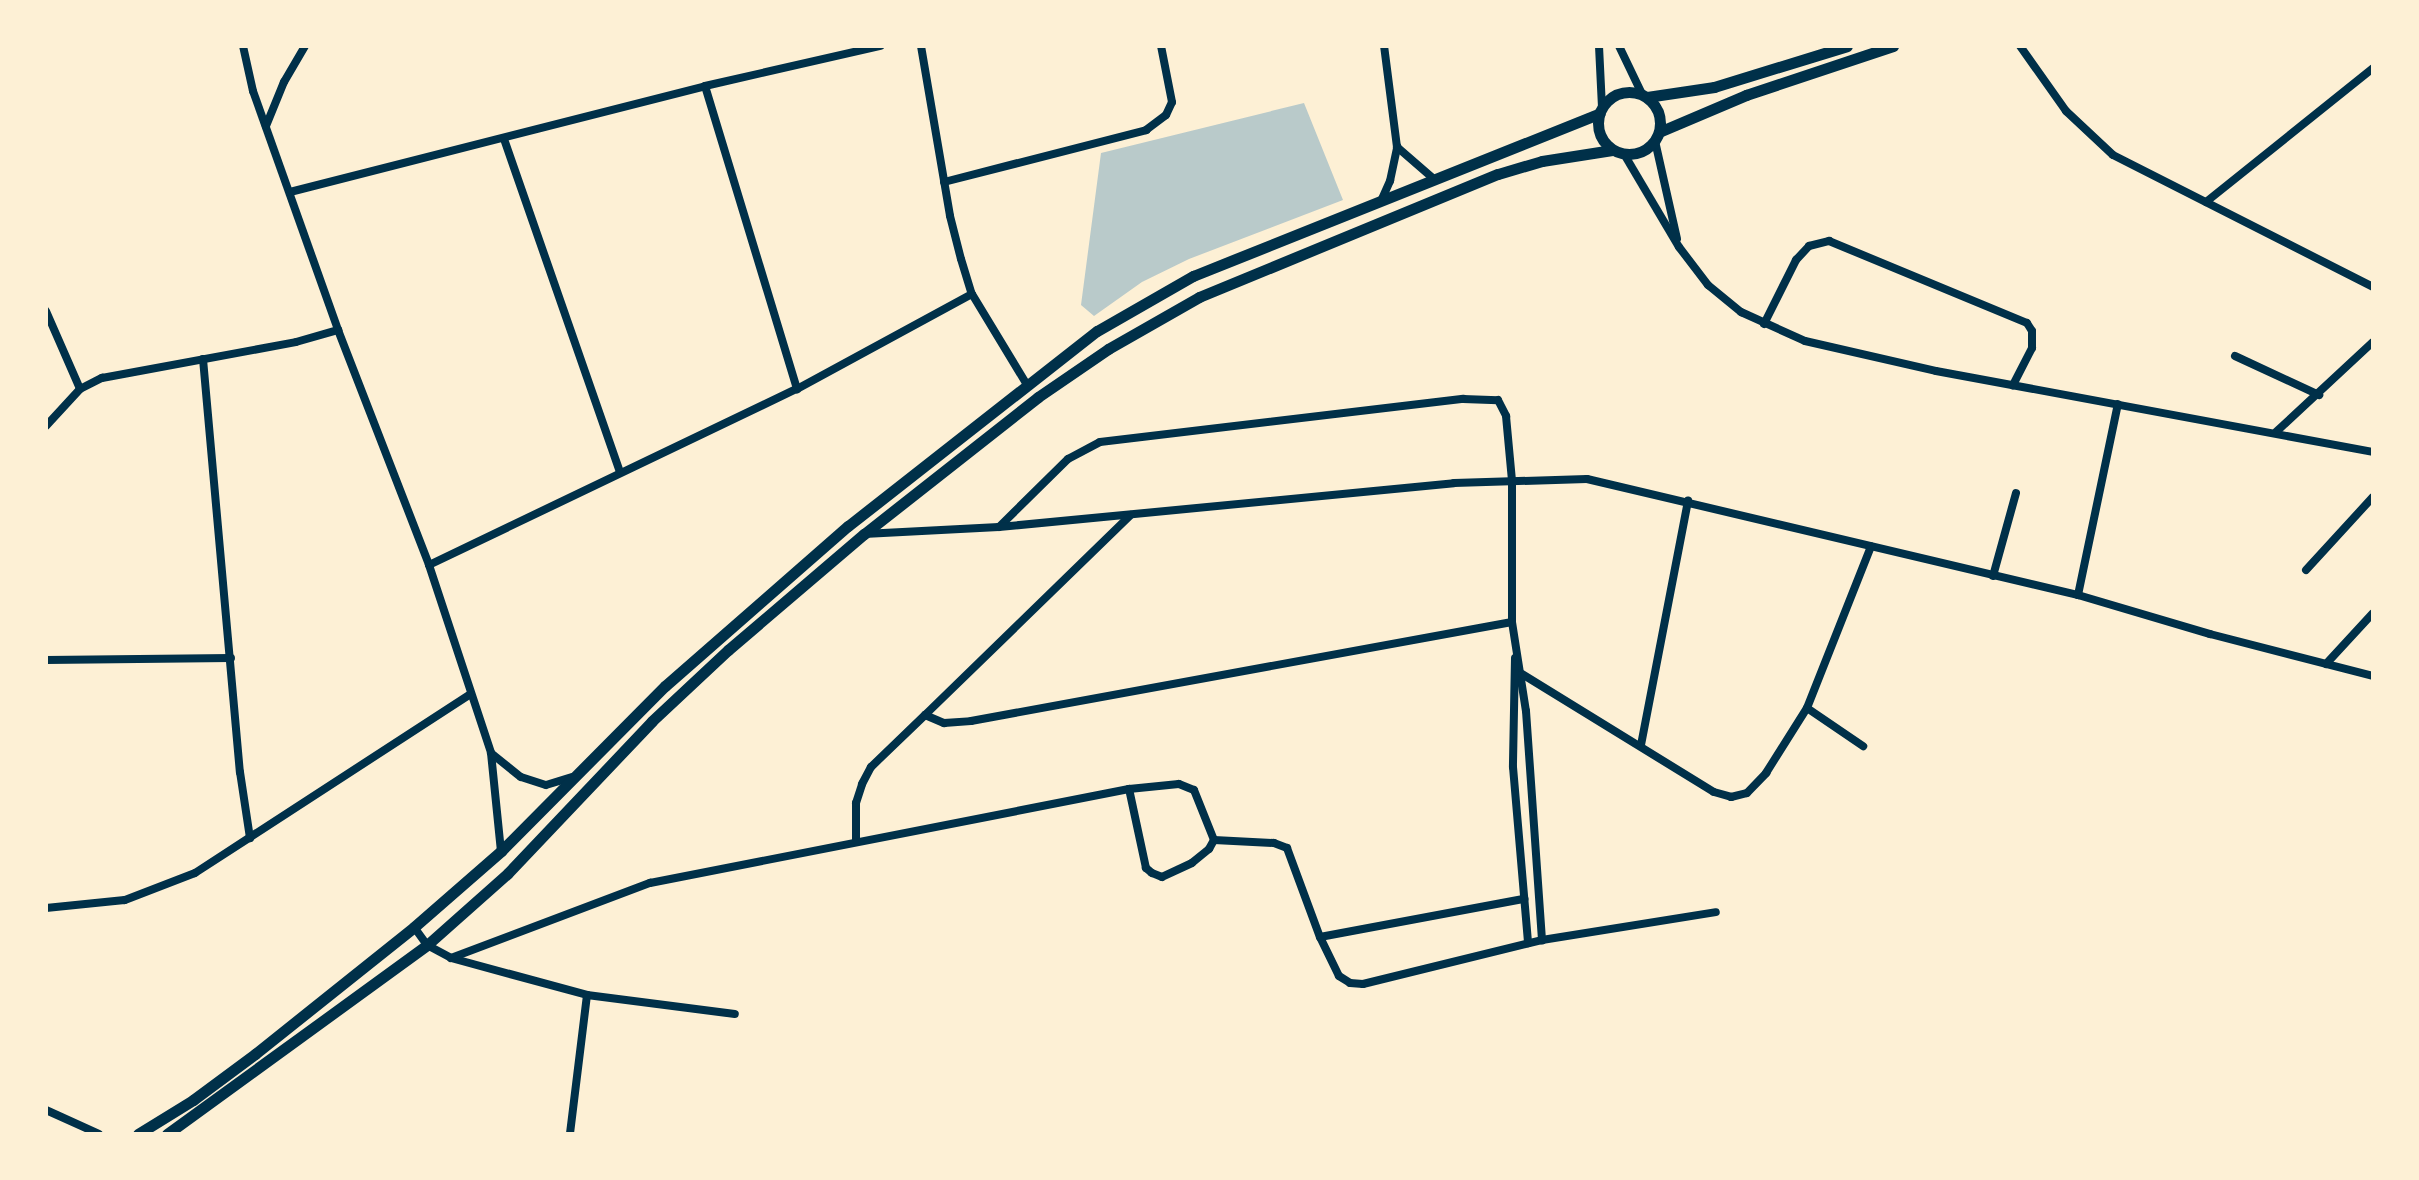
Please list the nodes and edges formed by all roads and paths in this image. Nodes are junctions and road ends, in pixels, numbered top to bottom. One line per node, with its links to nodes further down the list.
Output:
1 (243, 46): 16 (street)
2 (305, 46): 16 (street)
3 (880, 46): 13 (street)
4 (921, 46): 22 (street)
5 (1161, 46): 22 (street)
6 (1384, 46): 19 (street)
7 (1599, 46): 15 (street)
8 (1619, 46): 14 (street)
9 (1847, 46): 14 (street)
10 (1893, 46): 17 (street)
11 (2020, 46): 25 (street)
12 (2373, 68): 25 (street)
13 (705, 86): 18 (street); 38 (street)
14 (1644, 96): 15 (street); 17 (street)
15 (1601, 110): 20 (street); 21 (street)
16 (266, 127): 23 (street)
17 (1657, 136): 20 (street); 26 (street)
18 (504, 139): 23 (street); 44 (street)
19 (1397, 147): 21 (street); 24 (street)
20 (1618, 152): 26 (street); 51 (street)
21 (1435, 180): 24 (street)
22 (944, 182): 28 (street)
23 (290, 192): 31 (street)
24 (1382, 199): 35 (street)
25 (2206, 202): 27 (street)
26 (1679, 247): 30 (street)
27 (2373, 287)
28 (972, 294): 35 (street); 38 (street)
29 (46, 311): 37 (street)
30 (1764, 324): 36 (street); 36 (street)
31 (338, 330): 34 (street); 53 (street)
32 (2373, 342): 39 (street)
33 (2235, 356): 39 (street)
34 (203, 359): 37 (street); 60 (street)
35 (1026, 383): 73 (street)
36 (2013, 385): 40 (street)
37 (80, 389): 41 (street)
38 (797, 389): 44 (street)
39 (2319, 395): 42 (street)
40 (2118, 404): 42 (street); 56 (street)
41 (46, 426)
42 (2276, 432): 43 (street)
43 (2373, 452)
44 (620, 472): 53 (street)
45 (1512, 481): 48 (street); 49 (street); 50 (street); 58 (street)
46 (2016, 493): 55 (street)
47 (2373, 497): 54 (street)
48 (1688, 500): 52 (street); 68 (street)
49 (1131, 515): 50 (street); 67 (street)
50 (999, 527): 51 (street)
51 (864, 534): 88 (street)
52 (1871, 546): 55 (street); 66 (street)
53 (429, 565): 65 (street)
54 (2306, 570)
55 (1993, 576): 56 (street)
56 (2078, 595): 62 (street)
57 (2373, 613): 62 (street)
58 (1512, 622): 59 (street); 67 (street)
59 (1515, 649): 63 (street); 72 (street)
60 (231, 658): 61 (street); 77 (street)
61 (46, 660)
62 (2326, 664): 64 (street)
63 (1522, 674): 68 (street); 71 (street)
64 (2373, 676)
65 (469, 695): 70 (street); 77 (street)
66 (1807, 708): 68 (street); 69 (street)
67 (925, 715): 79 (street)
68 (1641, 745)
69 (1863, 746)
70 (491, 753): 73 (street); 80 (street)
71 (1528, 766): 72 (street); 75 (street)
72 (1513, 767): 76 (street)
73 (572, 777): 80 (street)
74 (1129, 789): 78 (street); 78 (street); 79 (street)
75 (1530, 795): 76 (street); 86 (street)
76 (1515, 796): 81 (street)
77 (250, 838): 82 (street)
78 (1214, 840): 85 (street)
79 (856, 842): 89 (street)
80 (501, 851): 84 (street)
81 (1524, 899): 85 (street); 87 (street)
82 (46, 908)
83 (1716, 912): 86 (street)
84 (414, 927): 88 (street); 94 (street)
85 (1320, 937): 87 (street)
86 (1542, 940): 87 (street)
87 (1528, 943)
88 (427, 945): 89 (street); 95 (street)
89 (451, 958): 90 (street)
90 (587, 995): 91 (street); 96 (street)
91 (735, 1014)
92 (46, 1110): 93 (street)
93 (99, 1134)
94 (138, 1134)
95 (167, 1134)
96 (570, 1134)

